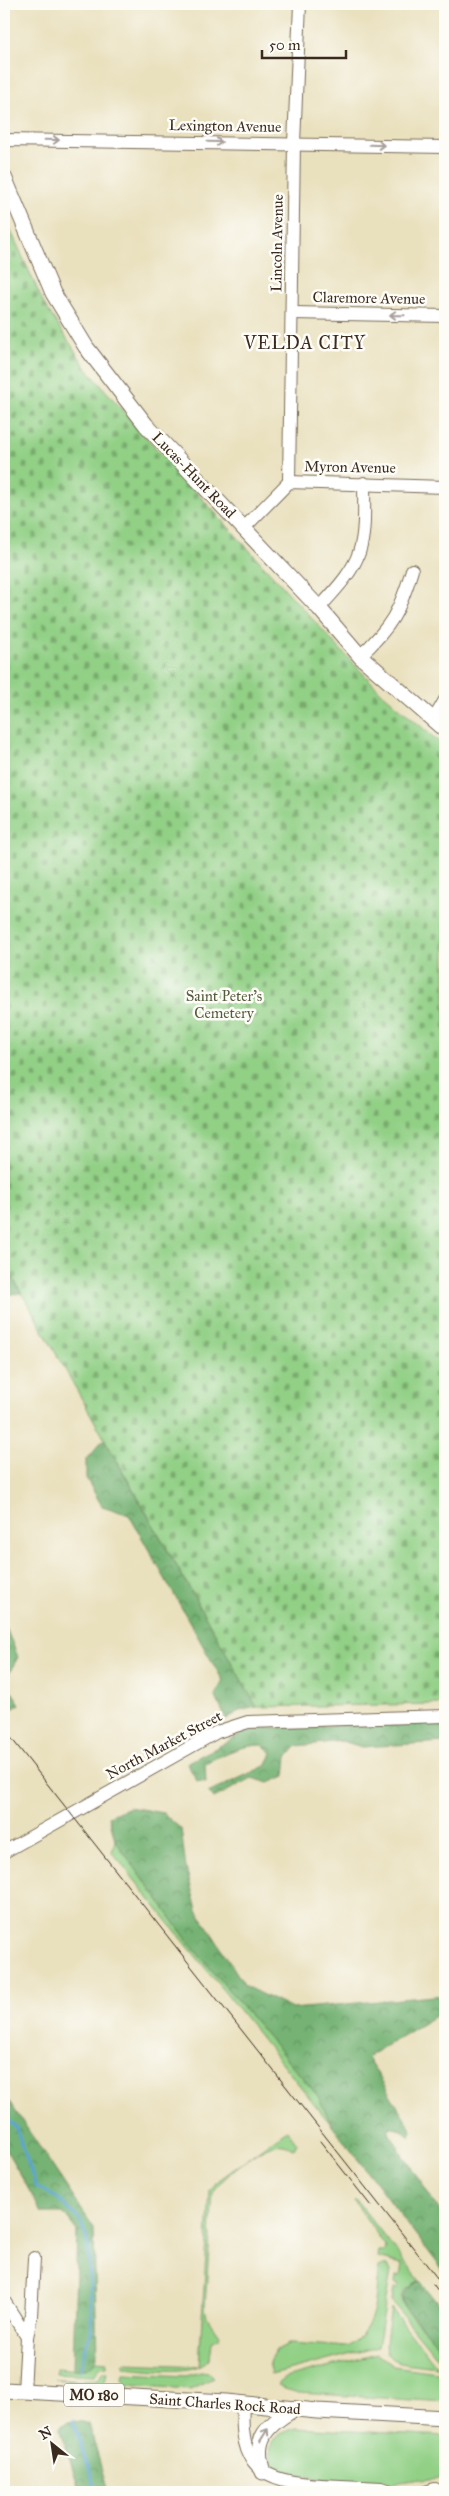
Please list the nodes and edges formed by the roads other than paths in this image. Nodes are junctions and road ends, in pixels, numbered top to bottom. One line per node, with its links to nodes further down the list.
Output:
1 (300, 4): 3 (street, Lincoln Avenue)
2 (4, 140): 3 (street, Lexington Avenue, one-way to 3)
3 (294, 143): 4 (street, Lexington Avenue, one-way to 4); 6 (street, Lincoln Avenue)
4 (445, 147)
5 (4, 177): 11 (main road, Lucas-Hunt Road)
6 (293, 313): 7 (street, Claremore Avenue, one-way to 6); 8 (street, Lincoln Avenue)
7 (445, 316)
8 (289, 482): 9 (street, Myron Avenue); 11 (street, Myron Avenue)
9 (364, 483): 10 (street, Myron Avenue); 13 (street)
10 (445, 487)
11 (244, 528): 13 (main road, Lucas-Hunt Road)
12 (412, 570): 14 (street)
13 (319, 608): 14 (main road, Lucas-Hunt Road)
14 (360, 656): 16 (main road, Lucas-Hunt Road)
15 (445, 700): 16 (street)
16 (440, 724)
17 (445, 1716): 18 (street, North Market Street)
18 (4, 1852)
19 (34, 2258): 21 (street)
20 (4, 2301): 21 (street)
21 (26, 2337): 23 (street)
22 (4, 2390): 23 (main road, Saint Charles Rock Road / MO 180)
23 (24, 2391): 24 (main road, Saint Charles Rock Road / MO 180)
24 (243, 2403): 25 (main road, Saint Charles Rock Road / MO 180); 27 (street)
25 (294, 2409): 26 (main road, Saint Charles Rock Road / MO 180); 27 (main road, one-way to 25)
26 (445, 2418)
27 (263, 2472): 28 (street)
28 (279, 2486): 29 (street)
29 (393, 2492)
30 (426, 2492): 31 (street)
31 (440, 2492)

